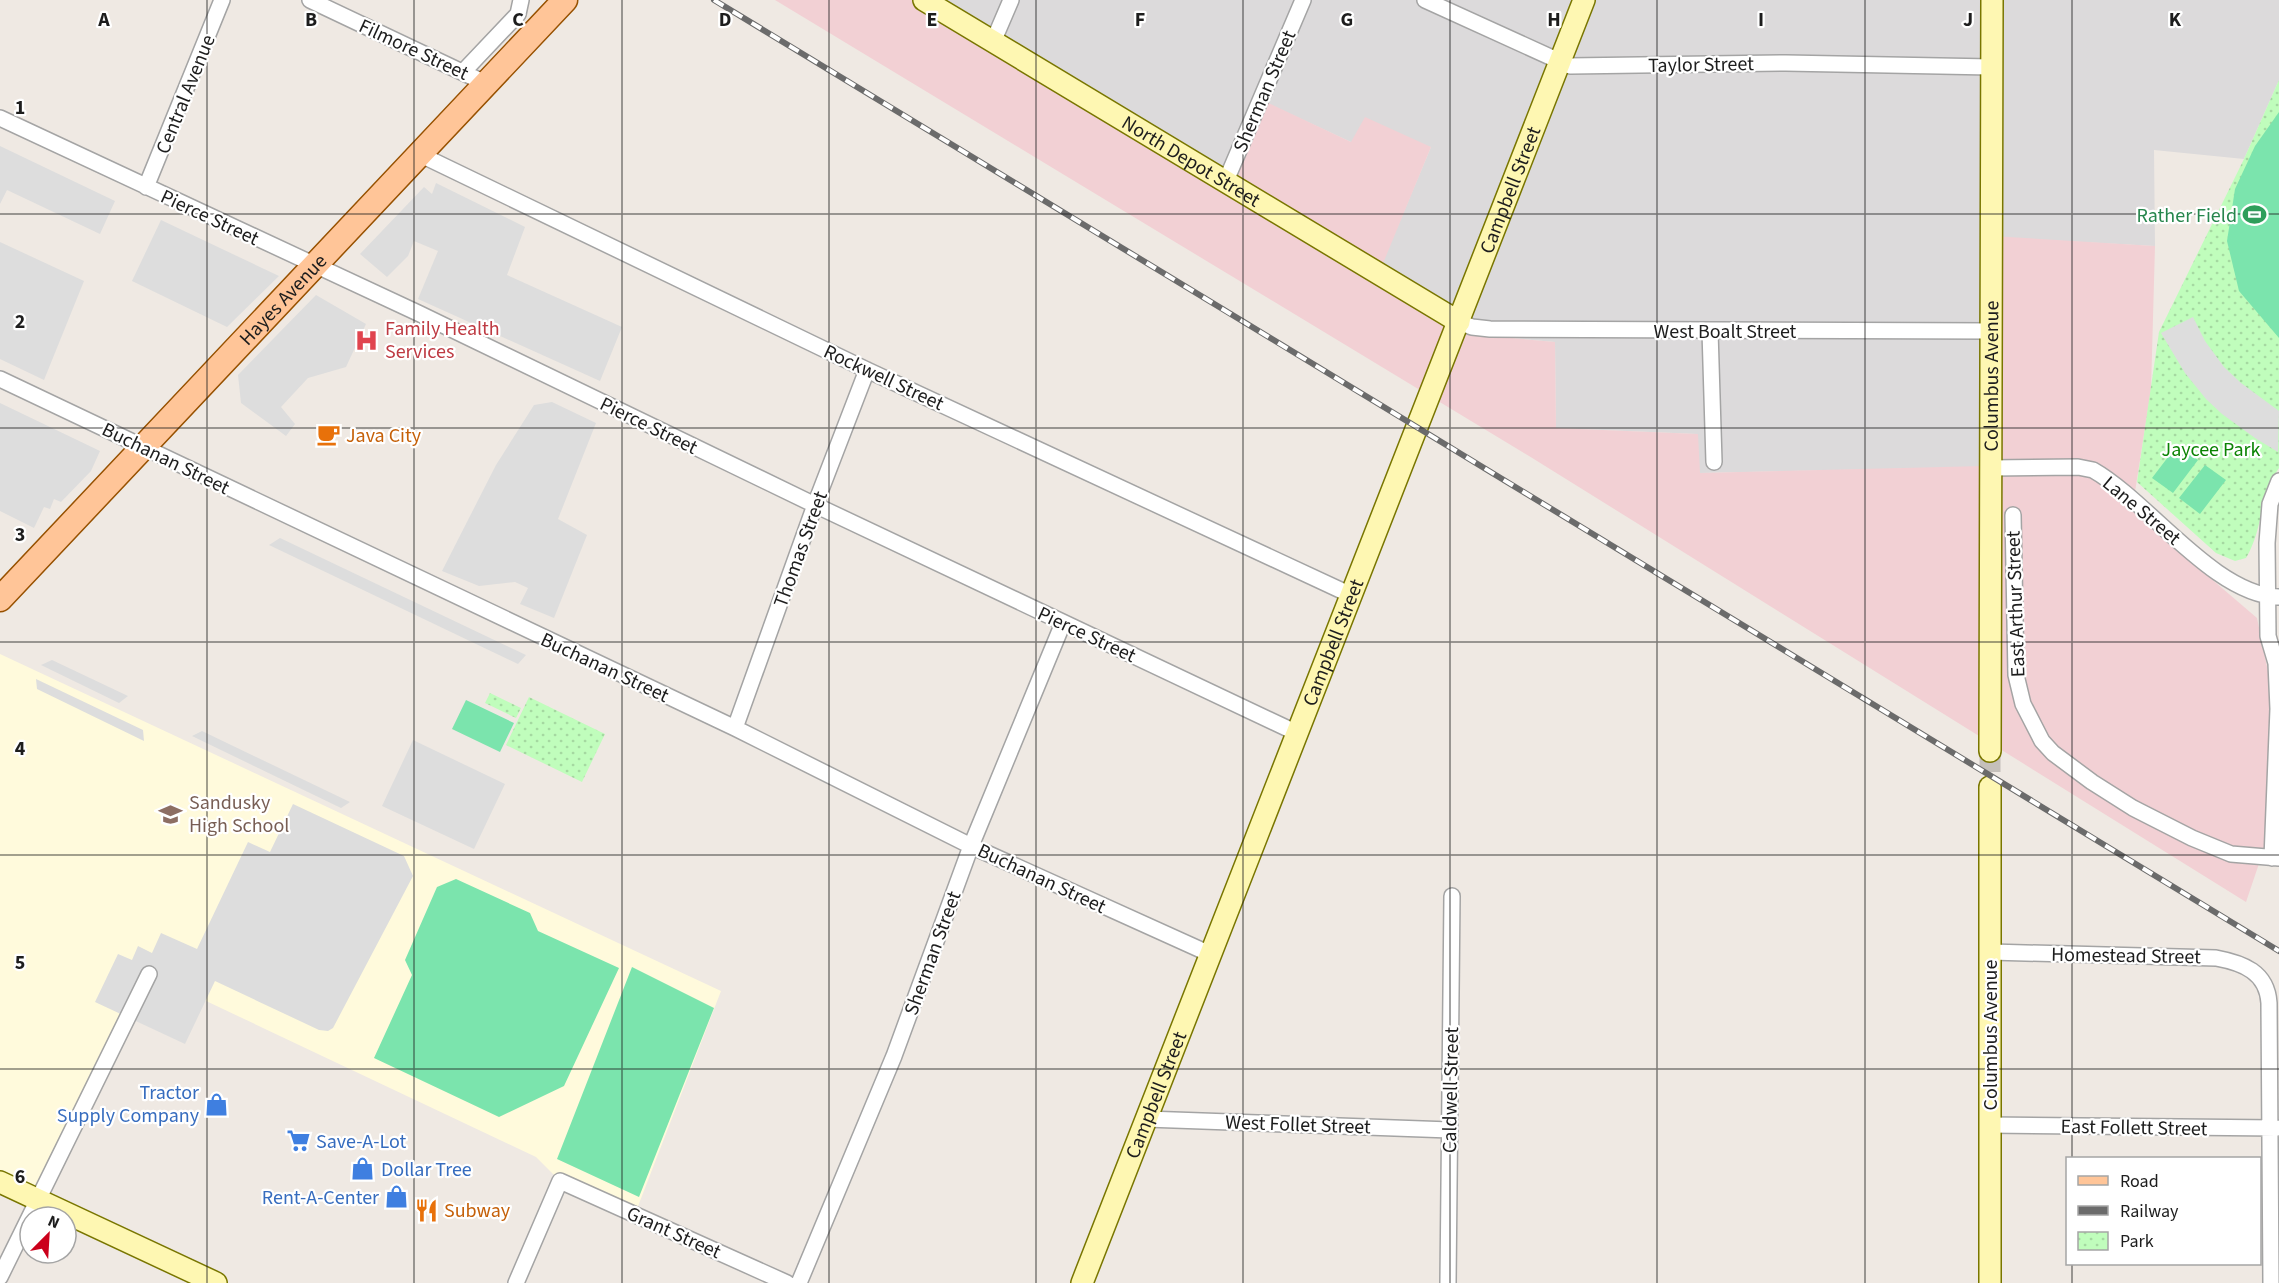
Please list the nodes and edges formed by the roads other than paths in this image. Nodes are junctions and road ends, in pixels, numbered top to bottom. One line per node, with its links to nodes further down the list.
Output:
1 (222, 0): 19 (street, Central Avenue)
2 (310, 0): 14 (street, Filmore Street)
3 (521, 0): 14 (street)
4 (565, 0): 15 (main road, Hayes Avenue)
5 (924, 0): 11 (street, North Depot Street)
6 (1011, 0): 11 (street)
7 (1303, 0): 18 (street, Sherman Street)
8 (1425, 0): 12 (street, Taylor Street)
9 (1584, 0): 12 (street, Campbell Street)
10 (1992, 0): 13 (street, Columbus Avenue)
11 (993, 42): 18 (street, North Depot Street)
12 (1559, 62): 13 (street, Taylor Street); 21 (street, Campbell Street)
13 (1991, 67): 23 (street, Columbus Avenue)
14 (463, 72): 15 (street, Filmore Street)
15 (486, 83): 17 (main road, Hayes Avenue)
16 (0, 118): 19 (street, Pierce Street)
17 (419, 154): 20 (main road, Hayes Avenue); 24 (street, Rockwell Street)
18 (1225, 183): 21 (street, North Depot Street)
19 (146, 187): 20 (street, Pierce Street)
20 (313, 266): 26 (main road, Hayes Avenue); 30 (street, Pierce Street)
21 (1458, 322): 22 (street, West Boalt Street); 32 (street, Campbell Street)
22 (1710, 331): 23 (street, West Boalt Street); 27 (street)
23 (1992, 331): 28 (street, Columbus Avenue)
24 (867, 370): 30 (street, Thomas Street); 32 (street, Rockwell Street)
25 (0, 379): 26 (street, Buchanan Street)
26 (144, 447): 34 (main road, Hayes Avenue); 36 (street, Buchanan Street)
27 (1713, 462)
28 (1991, 468): 33 (street, Lane Street); 38 (street, Columbus Avenue)
29 (2279, 481): 33 (street)
30 (815, 505): 35 (street, Pierce Street); 36 (street, Thomas Street)
31 (2013, 515): 41 (street, East Arthur Street)
32 (1351, 595): 37 (street, Campbell Street)
33 (2272, 597): 41 (street)
34 (0, 599)
35 (1063, 623): 37 (street, Pierce Street); 40 (street, Sherman Street)
36 (735, 729): 40 (street, Buchanan Street)
37 (1297, 733): 44 (street, Campbell Street)
38 (1990, 751)
39 (1990, 787): 43 (street, Columbus Avenue)
40 (971, 846): 44 (street, Buchanan Street); 56 (street, Sherman Street)
41 (2275, 858)
42 (1452, 896): 49 (street, Caldwell Street)
43 (1991, 952): 47 (street, Columbus Avenue); 48 (street, Homestead Street)
44 (1210, 954): 46 (street, Campbell Street)
45 (149, 974): 51 (street)
46 (1146, 1119): 49 (street, West Follet Street); 57 (street, Campbell Street)
47 (1989, 1125): 48 (street, East Follett Street); 59 (street, Columbus Avenue)
48 (2274, 1128): 60 (street)
49 (1450, 1130): 58 (street, Caldwell Street)
50 (0, 1182): 51 (street)
51 (37, 1200): 52 (street); 53 (street)
52 (0, 1277)
53 (216, 1283)
54 (516, 1283): 55 (street, Grant Street)
55 (788, 1283)
56 (799, 1283)
57 (1082, 1283)
58 (1448, 1283)
59 (1990, 1283)
60 (2271, 1283)

